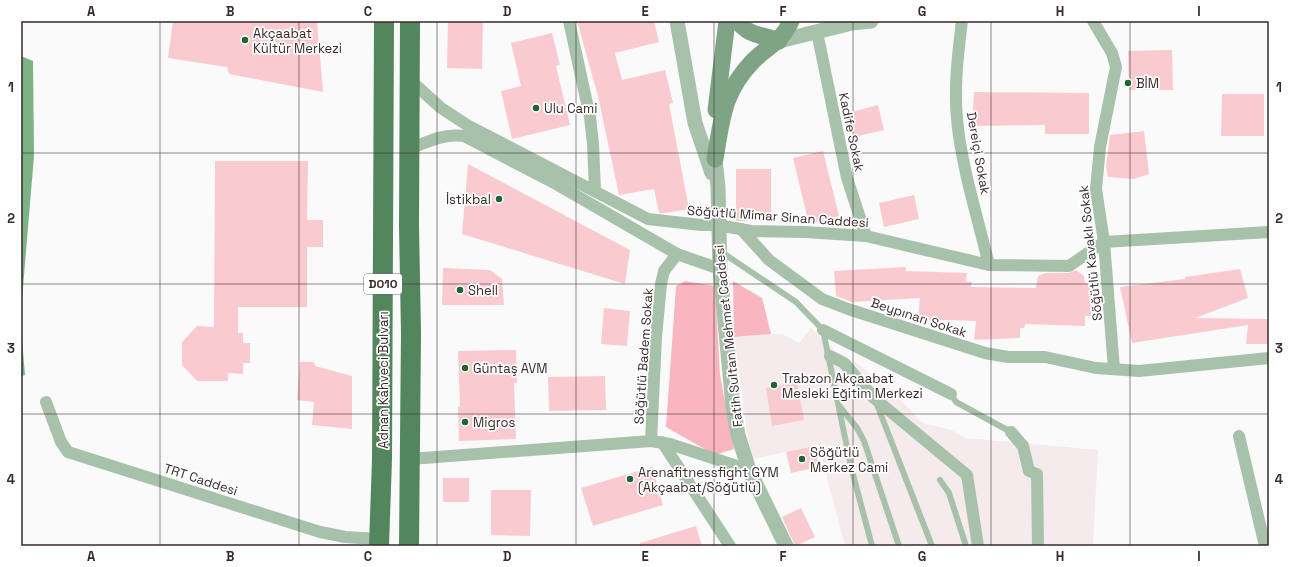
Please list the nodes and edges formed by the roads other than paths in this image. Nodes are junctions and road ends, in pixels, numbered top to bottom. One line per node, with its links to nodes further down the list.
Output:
1 (384, 21): 41 (highway, Adnan Kahveci Bulvarı / D010)
2 (410, 21): 13 (highway, Adnan Kahveci Bulvarı / D010)
3 (568, 21): 17 (street)
4 (677, 21): 16 (street, Fatih Sultan Mehmet Caddesi)
5 (727, 21): 15 (main road, Fatih Sultan Mehmet Caddesi)
6 (738, 21): 12 (main road)
7 (791, 21): 12 (main road, Fatih Sultan Mehmet Caddesi)
8 (871, 21): 11 (street)
9 (962, 21): 25 (street, Dereiçi Sokak)
10 (1093, 21): 22 (street, Söğütlü Kavaklı Sokak)
11 (817, 32): 12 (street); 21 (street, Kadife Sokak)
12 (779, 41): 15 (main road, Fatih Sultan Mehmet Caddesi)
13 (409, 79): 14 (highway, Adnan Kahveci Bulvarı / D010); 17 (street, Söğütlü Mimar Sinan Caddesi)
14 (409, 149): 24 (street); 38 (highway, Adnan Kahveci Bulvarı / D010)
15 (715, 159): 16 (street, Fatih Sultan Mehmet Caddesi)
16 (718, 187): 18 (street, Fatih Sultan Mehmet Caddesi)
17 (595, 191): 18 (street, Söğütlü Mimar Sinan Caddesi)
18 (718, 225): 19 (street, Söğütlü Mimar Sinan Caddesi); 23 (street, Fatih Sultan Mehmet Caddesi)
19 (741, 229): 21 (street, Söğütlü Mimar Sinan Caddesi); 30 (street, Beypınarı Sokak)
20 (1269, 232): 22 (street)
21 (866, 236): 25 (street, Söğütlü Mimar Sinan Caddesi)
22 (1104, 242): 25 (street, Söğütlü Mimar Sinan Caddesi); 30 (street, Söğütlü Kavaklı Sokak)
23 (719, 250): 26 (street, Fatih Sultan Mehmet Caddesi); 27 (lane)
24 (677, 254): 26 (street); 37 (street, Söğütlü Badem Sokak)
25 (989, 265)
26 (720, 269): 39 (street, Fatih Sultan Mehmet Caddesi)
27 (823, 330): 28 (lane); 31 (street)
28 (830, 356): 32 (street); 34 (lane)
29 (1269, 358): 30 (street, Beypınarı Sokak)
30 (1114, 369)
31 (951, 394): 35 (lane)
32 (874, 398): 47 (lane); 49 (street)
33 (46, 402): 41 (street, TRT Caddesi)
34 (839, 407): 45 (lane); 46 (lane)
35 (1011, 432): 50 (street)
36 (1239, 436): 51 (street)
37 (657, 442): 38 (street, Söğütlü Badem Sokak); 39 (street, Söğütlü Badem Sokak); 43 (street)
38 (410, 459): 42 (highway, Adnan Kahveci Bulvarı / D010)
39 (749, 470): 44 (street, Fatih Sultan Mehmet Caddesi)
40 (940, 480): 48 (lane)
41 (379, 542)
42 (409, 546)
43 (730, 546)
44 (786, 546)
45 (872, 546)
46 (899, 546)
47 (932, 546)
48 (966, 546)
49 (978, 546)
50 (1038, 546)
51 (1265, 546)

